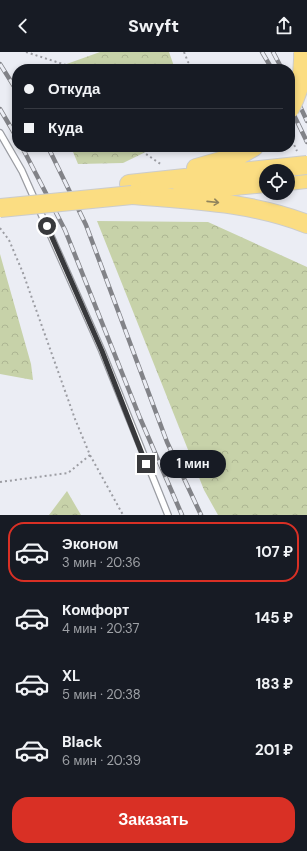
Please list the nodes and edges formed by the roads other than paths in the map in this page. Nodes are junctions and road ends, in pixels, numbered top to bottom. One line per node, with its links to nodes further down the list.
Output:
1 (303, 52): 2 (main road, bridge)
2 (295, 98)
3 (0, 133): 14 (lane)
4 (245, 152): 10 (main road)
5 (307, 165): 6 (main road, bridge)
6 (295, 168)
7 (259, 177): 10 (main road)
8 (307, 179): 9 (main road)
9 (295, 180)
10 (130, 190): 11 (main road); 12 (main road, bridge); 13 (main road, one-way to 13)
11 (0, 197)
12 (0, 208)
13 (307, 224)
14 (168, 515)

